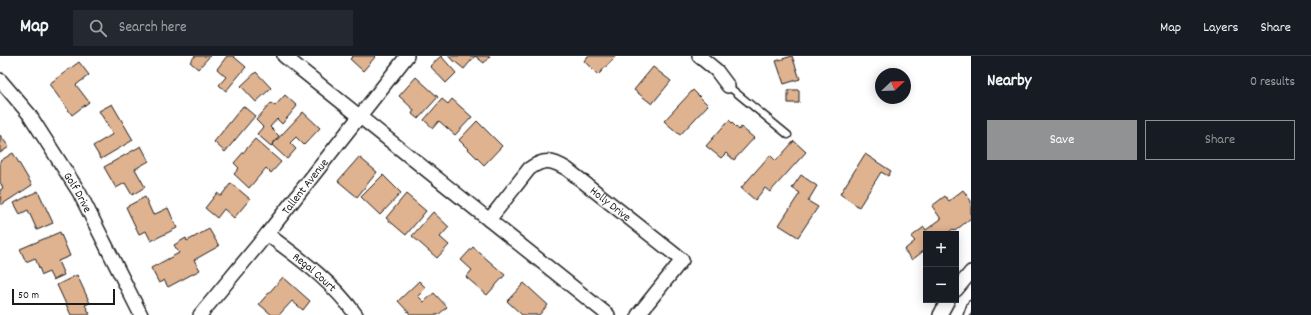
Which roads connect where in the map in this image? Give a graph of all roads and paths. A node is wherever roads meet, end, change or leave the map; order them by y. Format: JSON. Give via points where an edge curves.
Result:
{"nodes":[{"id":1,"x":284,"y":56,"type":"edge"},
{"id":2,"x":407,"y":56,"type":"edge"},
{"id":3,"x":699,"y":56,"type":"edge"},
{"id":4,"x":0,"y":80,"type":"edge"},
{"id":5,"x":728,"y":86,"type":"joint"},
{"id":6,"x":360,"y":116,"type":"junction"},
{"id":7,"x":788,"y":135,"type":"dead end"},
{"id":8,"x":489,"y":220,"type":"junction"},
{"id":9,"x":267,"y":234,"type":"junction"},
{"id":10,"x":971,"y":272,"type":"edge"},
{"id":11,"x":959,"y":286,"type":"edge"},
{"id":12,"x":946,"y":303,"type":"edge"},
{"id":13,"x":971,"y":304,"type":"edge"},
{"id":14,"x":141,"y":315,"type":"edge"},
{"id":15,"x":200,"y":315,"type":"edge"},
{"id":16,"x":356,"y":315,"type":"edge"},
{"id":17,"x":608,"y":315,"type":"edge"},
{"id":18,"x":638,"y":315,"type":"edge"},
{"id":19,"x":940,"y":315,"type":"edge"},
{"id":20,"x":967,"y":315,"type":"edge"}],
"edges":[{"from":1,"to":6,"type":"street"},
{"from":2,"to":6,"type":"street","name":"Tallent Avenue"},
{"from":3,"to":5,"type":"street","via":[[716,70]]},
{"from":4,"to":14,"type":"street","name":"Golf Drive","via":[[29,114],[79,192]]},
{"from":5,"to":7,"type":"lane"},
{"from":6,"to":8,"type":"street"},
{"from":6,"to":9,"type":"street","name":"Tallent Avenue"},
{"from":8,"to":17,"type":"street"},
{"from":8,"to":18,"type":"street","name":"Holly Drive","via":[[529,170],[538,163],[557,163],[567,169],[682,260]]},
{"from":9,"to":15,"type":"street","name":"Tallent Avenue"},
{"from":9,"to":16,"type":"street","name":"Regal Court","via":[[318,273]]},
{"from":10,"to":11,"type":"street"},
{"from":12,"to":19,"type":"street"},
{"from":13,"to":20,"type":"lane"}]}
